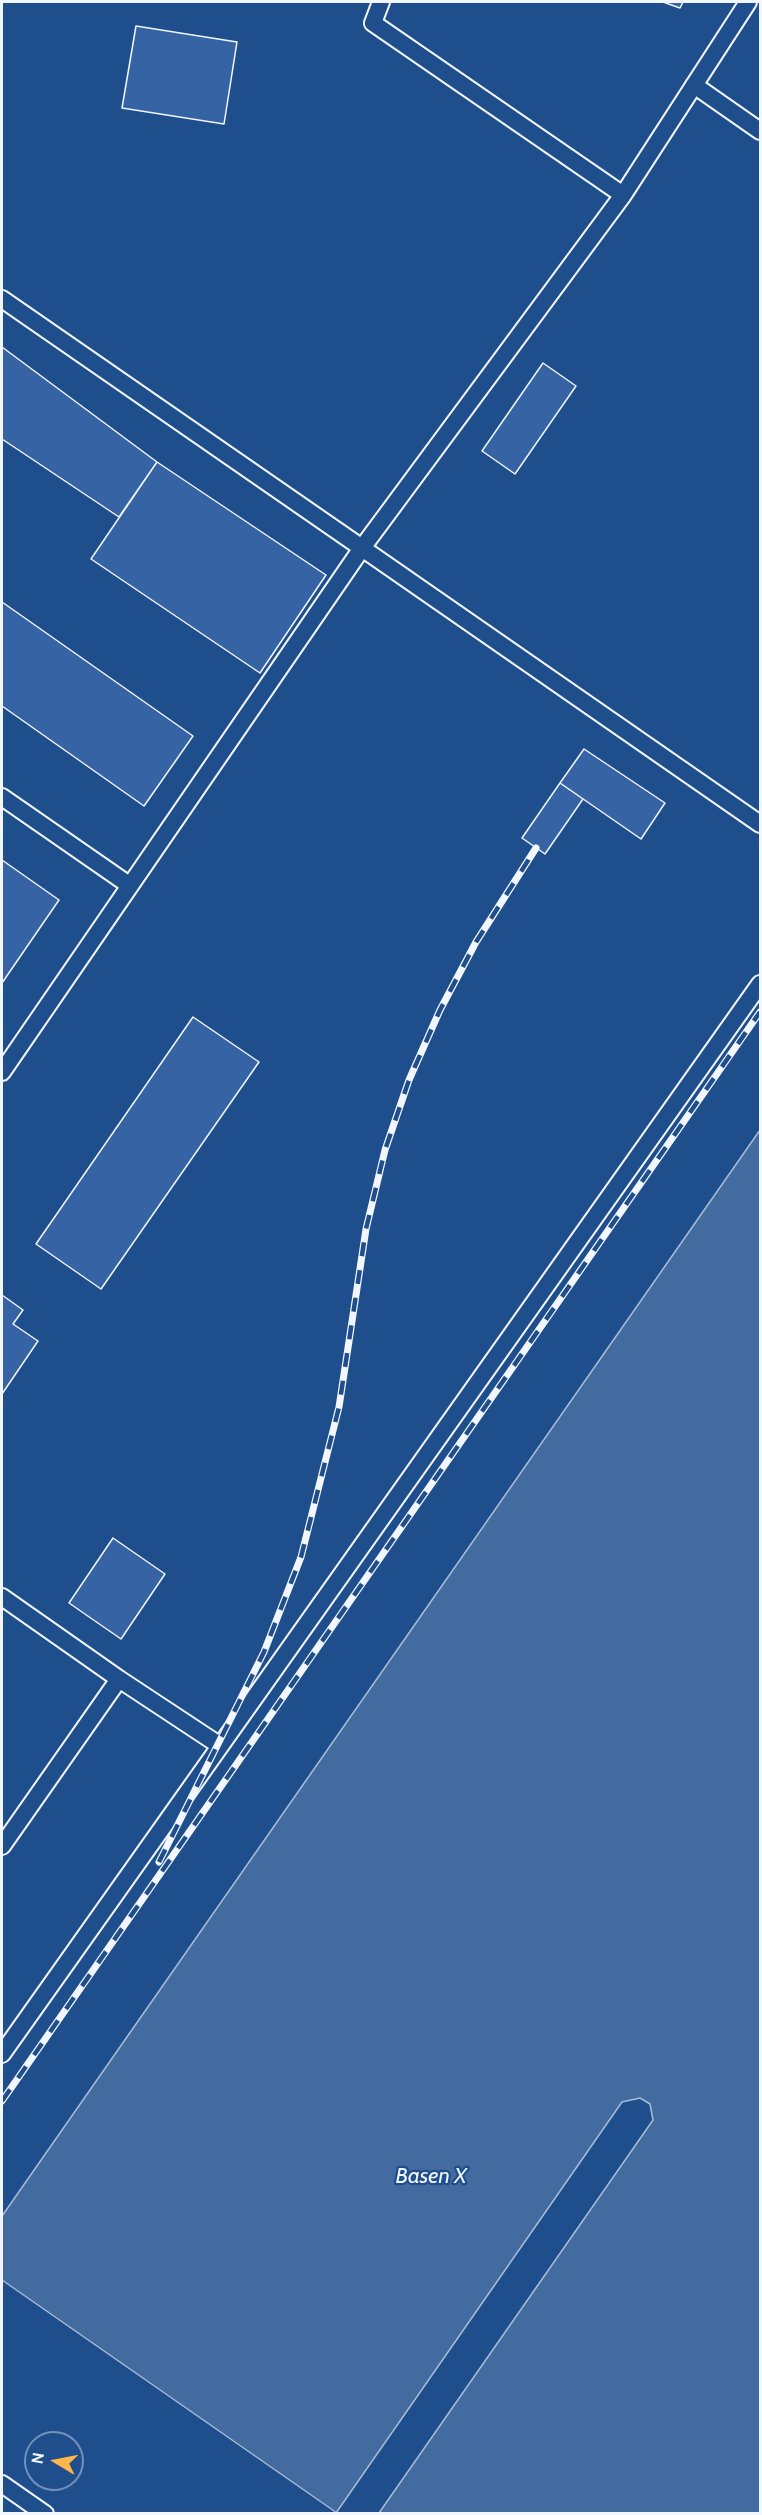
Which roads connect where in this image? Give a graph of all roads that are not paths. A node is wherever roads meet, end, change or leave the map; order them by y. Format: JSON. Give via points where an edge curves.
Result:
{"nodes":[{"id":1,"x":381,"y":2,"type":"edge"},
{"id":2,"x":748,"y":2,"type":"edge"},
{"id":3,"x":694,"y":85,"type":"junction"},
{"id":4,"x":760,"y":131,"type":"edge"},
{"id":5,"x":623,"y":195,"type":"junction"},
{"id":6,"x":2,"y":299,"type":"edge"},
{"id":7,"x":362,"y":548,"type":"junction"},
{"id":8,"x":2,"y":797,"type":"edge"},
{"id":9,"x":760,"y":824,"type":"edge"},
{"id":10,"x":129,"y":885,"type":"junction"},
{"id":11,"x":760,"y":984,"type":"edge"},
{"id":12,"x":2,"y":1072,"type":"edge"},
{"id":13,"x":2,"y":1597,"type":"edge"},
{"id":14,"x":120,"y":1679,"type":"junction"},
{"id":15,"x":219,"y":1745,"type":"junction"},
{"id":16,"x":2,"y":1846,"type":"edge"},
{"id":17,"x":2,"y":2054,"type":"edge"},
{"id":18,"x":2,"y":2484,"type":"edge"},
{"id":19,"x":45,"y":2514,"type":"edge"}],
"edges":[{"from":1,"to":5,"type":"lane","via":[[373,23]]},
{"from":2,"to":3,"type":"lane"},
{"from":3,"to":4,"type":"lane"},
{"from":3,"to":5,"type":"lane"},
{"from":5,"to":7,"type":"lane"},
{"from":6,"to":7,"type":"lane"},
{"from":7,"to":9,"type":"lane"},
{"from":7,"to":10,"type":"lane"},
{"from":8,"to":10,"type":"lane"},
{"from":10,"to":12,"type":"lane"},
{"from":11,"to":15,"type":"lane"},
{"from":13,"to":14,"type":"lane"},
{"from":14,"to":15,"type":"lane"},
{"from":14,"to":16,"type":"lane"},
{"from":15,"to":17,"type":"lane"},
{"from":18,"to":19,"type":"lane"}]}
